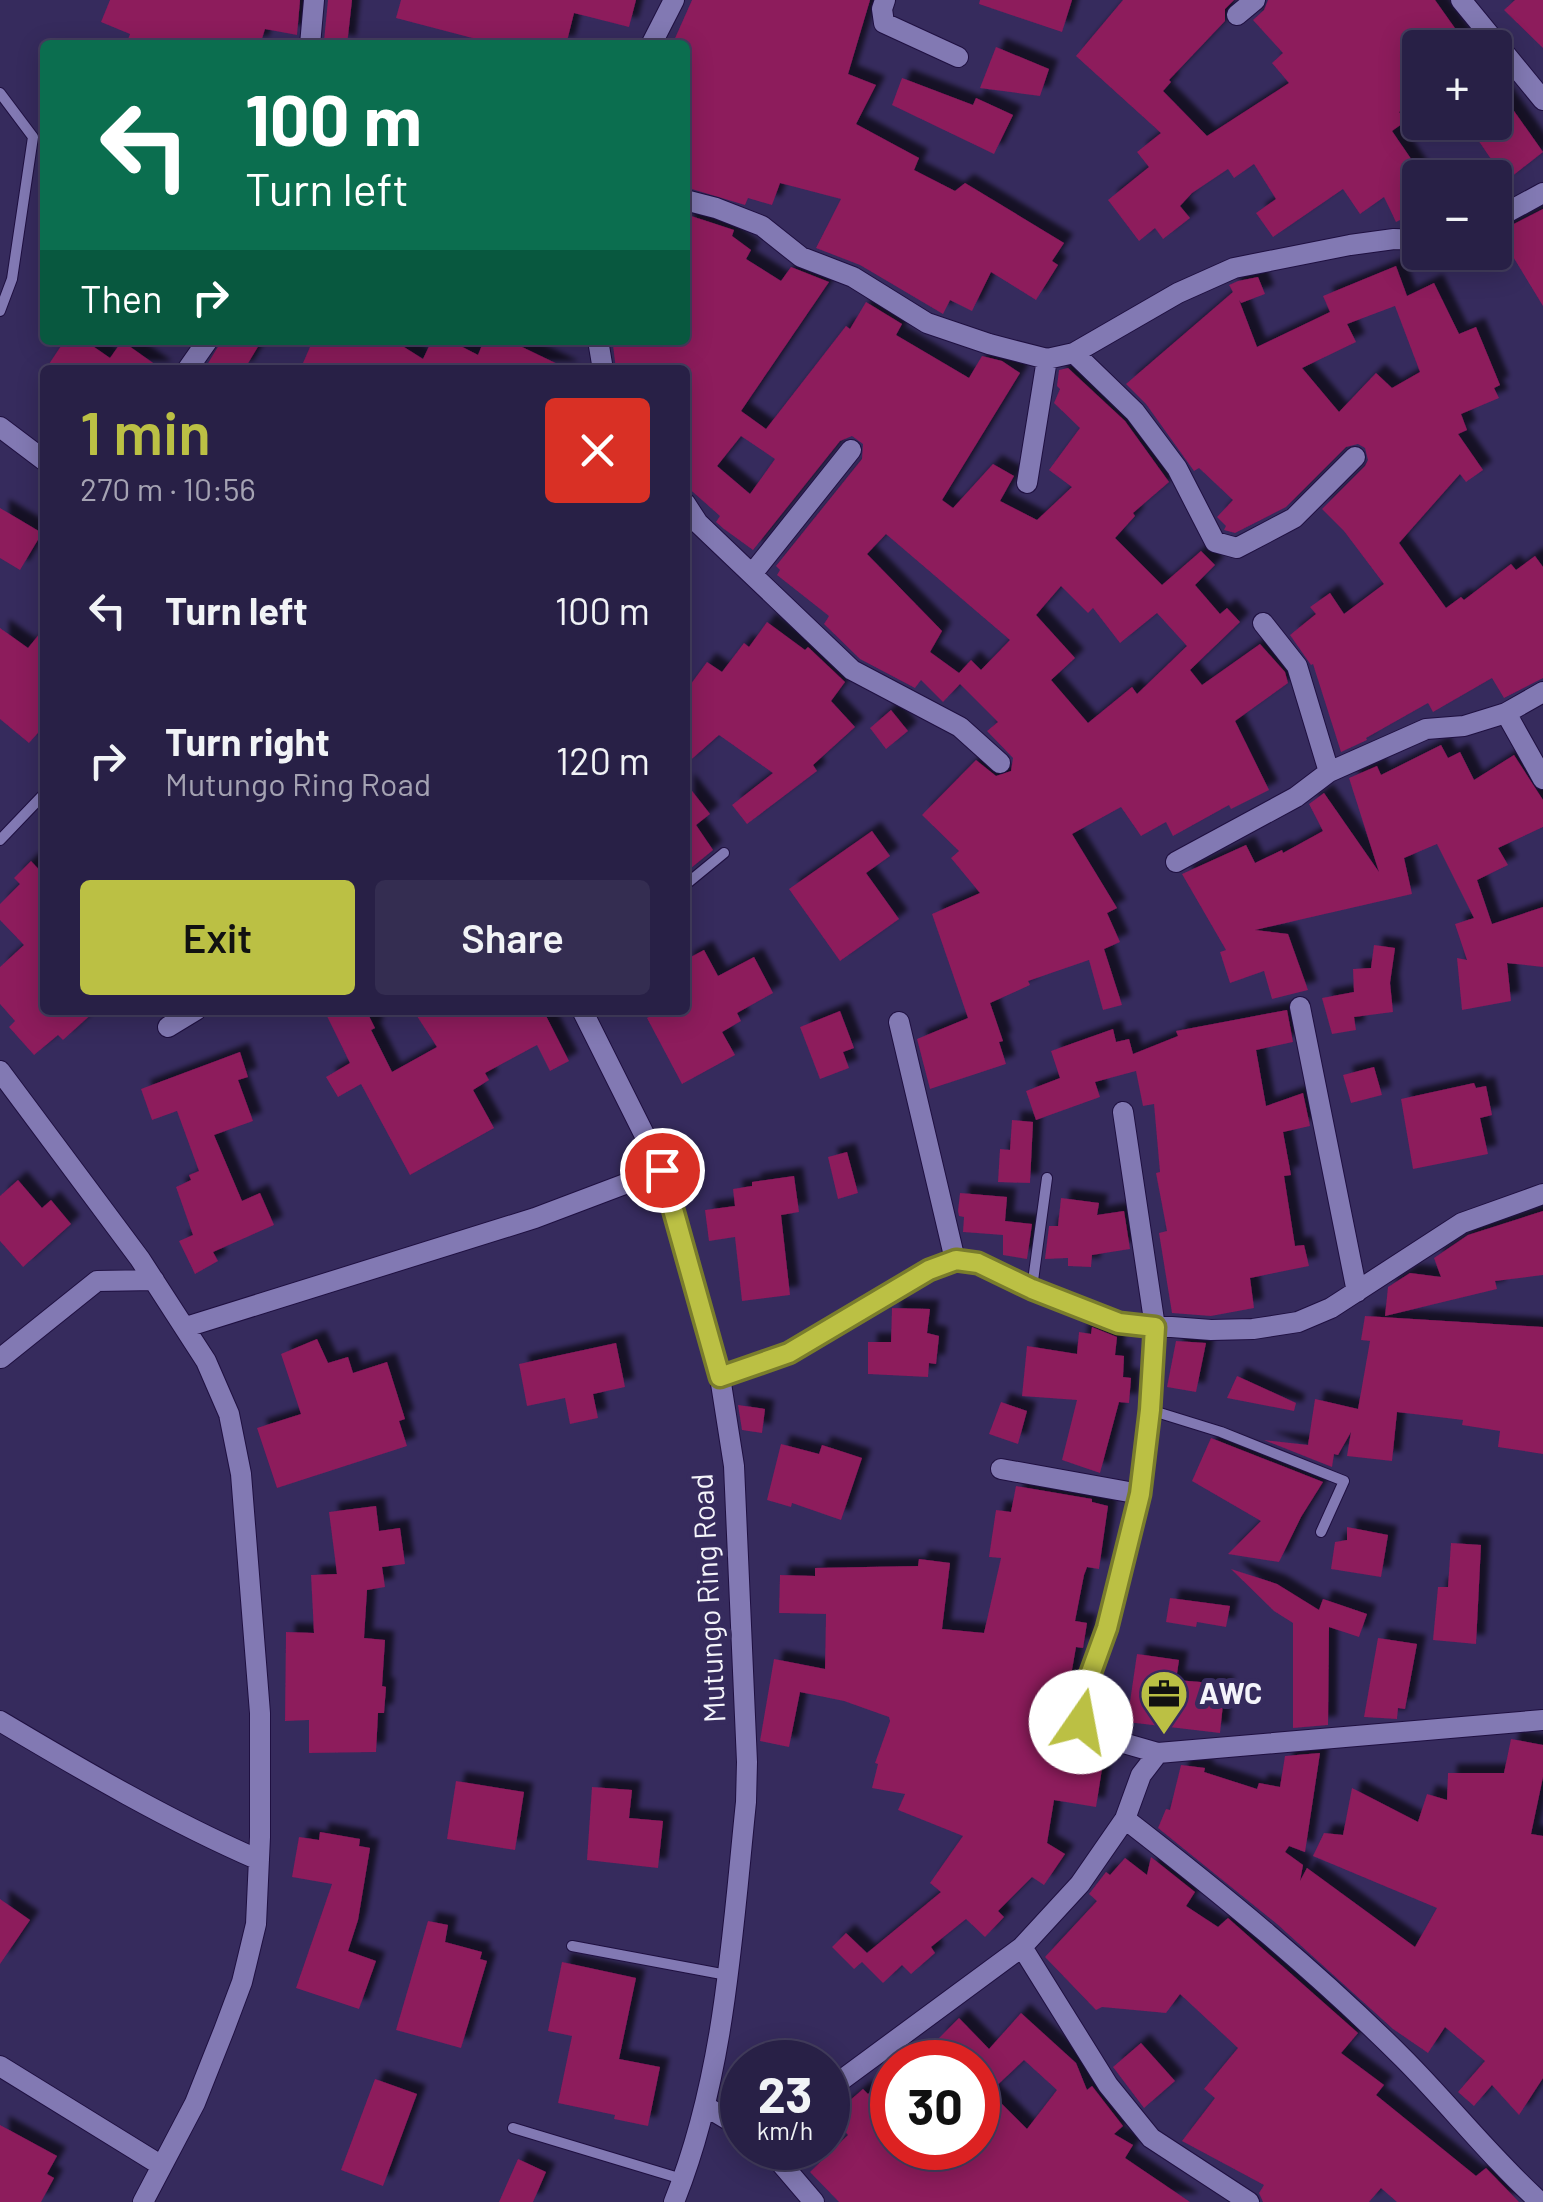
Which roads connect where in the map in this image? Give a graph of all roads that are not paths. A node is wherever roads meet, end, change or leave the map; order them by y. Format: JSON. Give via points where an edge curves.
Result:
{"nodes":[{"id":1,"x":314,"y":0,"type":"edge"},
{"id":2,"x":674,"y":0,"type":"edge"},
{"id":3,"x":884,"y":0,"type":"edge"},
{"id":4,"x":1255,"y":0,"type":"edge"},
{"id":5,"x":1461,"y":0,"type":"edge"},
{"id":6,"x":1237,"y":15,"type":"dead end"},
{"id":7,"x":310,"y":40,"type":"edge"},
{"id":8,"x":654,"y":40,"type":"edge"},
{"id":9,"x":958,"y":57,"type":"dead end"},
{"id":10,"x":0,"y":92,"type":"edge"},
{"id":11,"x":1543,"y":100,"type":"edge"},
{"id":12,"x":1543,"y":193,"type":"edge"},
{"id":13,"x":690,"y":201,"type":"edge"},
{"id":14,"x":1512,"y":210,"type":"edge"},
{"id":15,"x":1402,"y":239,"type":"edge"},
{"id":16,"x":0,"y":311,"type":"edge"},
{"id":17,"x":1074,"y":353,"type":"junction"},
{"id":18,"x":1046,"y":358,"type":"junction"},
{"id":19,"x":0,"y":428,"type":"edge"},
{"id":20,"x":851,"y":450,"type":"dead end"},
{"id":21,"x":40,"y":456,"type":"edge"},
{"id":22,"x":1355,"y":456,"type":"dead end"},
{"id":23,"x":1027,"y":483,"type":"dead end"},
{"id":24,"x":690,"y":510,"type":"edge"},
{"id":25,"x":752,"y":574,"type":"junction"},
{"id":26,"x":1262,"y":623,"type":"dead end"},
{"id":27,"x":1543,"y":692,"type":"edge"},
{"id":28,"x":1506,"y":714,"type":"junction"},
{"id":29,"x":1000,"y":763,"type":"dead end"},
{"id":30,"x":1330,"y":772,"type":"junction"},
{"id":31,"x":1543,"y":779,"type":"edge"},
{"id":32,"x":40,"y":798,"type":"edge"},
{"id":33,"x":0,"y":840,"type":"edge"},
{"id":34,"x":724,"y":853,"type":"dead end"},
{"id":35,"x":1176,"y":862,"type":"dead end"},
{"id":36,"x":690,"y":880,"type":"edge"},
{"id":37,"x":1300,"y":1006,"type":"dead end"},
{"id":38,"x":187,"y":1015,"type":"edge"},
{"id":39,"x":584,"y":1015,"type":"edge"},
{"id":40,"x":899,"y":1022,"type":"dead end"},
{"id":41,"x":168,"y":1026,"type":"dead end"},
{"id":42,"x":0,"y":1071,"type":"edge"},
{"id":43,"x":1123,"y":1112,"type":"dead end"},
{"id":44,"x":662,"y":1170,"type":"junction"},
{"id":45,"x":1047,"y":1178,"type":"dead end"},
{"id":46,"x":1543,"y":1194,"type":"edge"},
{"id":47,"x":956,"y":1260,"type":"junction"},
{"id":48,"x":154,"y":1280,"type":"junction"},
{"id":49,"x":1032,"y":1289,"type":"junction"},
{"id":50,"x":1357,"y":1292,"type":"junction"},
{"id":51,"x":1155,"y":1327,"type":"junction"},
{"id":52,"x":186,"y":1328,"type":"junction"},
{"id":53,"x":1,"y":1358,"type":"edge"},
{"id":54,"x":720,"y":1377,"type":"junction"},
{"id":55,"x":1150,"y":1410,"type":"junction"},
{"id":56,"x":1001,"y":1469,"type":"dead end"},
{"id":57,"x":1140,"y":1494,"type":"junction"},
{"id":58,"x":1321,"y":1532,"type":"dead end"},
{"id":59,"x":1543,"y":1720,"type":"edge"},
{"id":60,"x":0,"y":1721,"type":"edge"},
{"id":61,"x":1158,"y":1753,"type":"junction"},
{"id":62,"x":1124,"y":1819,"type":"junction"},
{"id":63,"x":259,"y":1860,"type":"junction"},
{"id":64,"x":572,"y":1946,"type":"dead end"},
{"id":65,"x":1022,"y":1947,"type":"junction"},
{"id":66,"x":728,"y":1976,"type":"junction"},
{"id":67,"x":0,"y":2066,"type":"edge"},
{"id":68,"x":850,"y":2074,"type":"edge"},
{"id":69,"x":705,"y":2106,"type":"junction"},
{"id":70,"x":720,"y":2115,"type":"edge"},
{"id":71,"x":513,"y":2128,"type":"dead end"},
{"id":72,"x":162,"y":2166,"type":"junction"},
{"id":73,"x":787,"y":2170,"type":"edge"},
{"id":74,"x":683,"y":2180,"type":"junction"},
{"id":75,"x":1532,"y":2199,"type":"edge"},
{"id":76,"x":144,"y":2202,"type":"edge"},
{"id":77,"x":674,"y":2202,"type":"edge"},
{"id":78,"x":814,"y":2202,"type":"edge"},
{"id":79,"x":1249,"y":2202,"type":"edge"}],
"edges":[{"from":1,"to":7,"type":"street"},
{"from":2,"to":8,"type":"street"},
{"from":3,"to":9,"type":"street","via":[[884,23]]},
{"from":4,"to":6,"type":"street"},
{"from":5,"to":11,"type":"street"},
{"from":10,"to":16,"type":"lane","via":[[33,137],[12,279]]},
{"from":12,"to":14,"type":"street"},
{"from":13,"to":18,"type":"street","via":[[762,226],[801,257],[852,277],[926,323]]},
{"from":15,"to":17,"type":"street","via":[[1234,268],[1178,292]]},
{"from":17,"to":18,"type":"street"},
{"from":17,"to":22,"type":"street","via":[[1135,412],[1177,468],[1215,542],[1236,548],[1294,518]]},
{"from":18,"to":23,"type":"street"},
{"from":19,"to":21,"type":"street"},
{"from":20,"to":25,"type":"street"},
{"from":24,"to":25,"type":"street"},
{"from":25,"to":29,"type":"street","via":[[852,670],[960,728]]},
{"from":26,"to":30,"type":"street","via":[[1297,666]]},
{"from":27,"to":28,"type":"street"},
{"from":28,"to":30,"type":"street","via":[[1426,729]]},
{"from":28,"to":31,"type":"street"},
{"from":30,"to":35,"type":"street"},
{"from":32,"to":33,"type":"lane"},
{"from":34,"to":36,"type":"lane"},
{"from":37,"to":50,"type":"street"},
{"from":38,"to":41,"type":"street"},
{"from":39,"to":44,"type":"street","name":"Mutungo Ring Road"},
{"from":40,"to":47,"type":"street"},
{"from":42,"to":48,"type":"street"},
{"from":43,"to":51,"type":"street"},
{"from":44,"to":52,"type":"street","via":[[516,1224]]},
{"from":44,"to":54,"type":"street","name":"Mutungo Ring Road"},
{"from":45,"to":49,"type":"lane"},
{"from":46,"to":50,"type":"street","via":[[1462,1223]]},
{"from":47,"to":49,"type":"street","via":[[978,1263]]},
{"from":47,"to":54,"type":"street","via":[[789,1353]]},
{"from":48,"to":52,"type":"street"},
{"from":48,"to":53,"type":"street","via":[[97,1281]]},
{"from":49,"to":51,"type":"street","via":[[1119,1323]]},
{"from":50,"to":51,"type":"street","via":[[1298,1322],[1252,1329]]},
{"from":51,"to":55,"type":"street"},
{"from":52,"to":63,"type":"street","via":[[229,1414],[240,1474],[260,1713]]},
{"from":54,"to":66,"type":"street","name":"Mutungo Ring Road","via":[[734,1466],[748,1762]]},
{"from":55,"to":57,"type":"street"},
{"from":55,"to":58,"type":"lane","via":[[1344,1481]]},
{"from":56,"to":57,"type":"street"},
{"from":57,"to":61,"type":"street","via":[[1107,1628],[1082,1697],[1081,1722],[1099,1736]]},
{"from":59,"to":61,"type":"street"},
{"from":60,"to":63,"type":"street"},
{"from":61,"to":62,"type":"street"},
{"from":62,"to":65,"type":"street","via":[[1064,1904]]},
{"from":62,"to":75,"type":"street","via":[[1317,1974]]},
{"from":63,"to":72,"type":"street","via":[[256,1924],[242,1982]]},
{"from":64,"to":66,"type":"lane"},
{"from":65,"to":68,"type":"street"},
{"from":65,"to":79,"type":"street","via":[[1108,2085],[1150,2138]]},
{"from":66,"to":69,"type":"street","name":"Mutungo Ring Road"},
{"from":67,"to":72,"type":"street"},
{"from":69,"to":70,"type":"street"},
{"from":69,"to":74,"type":"street","name":"Mutungo Ring Road"},
{"from":71,"to":74,"type":"lane"},
{"from":72,"to":76,"type":"street"},
{"from":73,"to":78,"type":"street"},
{"from":74,"to":77,"type":"street","name":"Mutungo Ring Road"}]}
